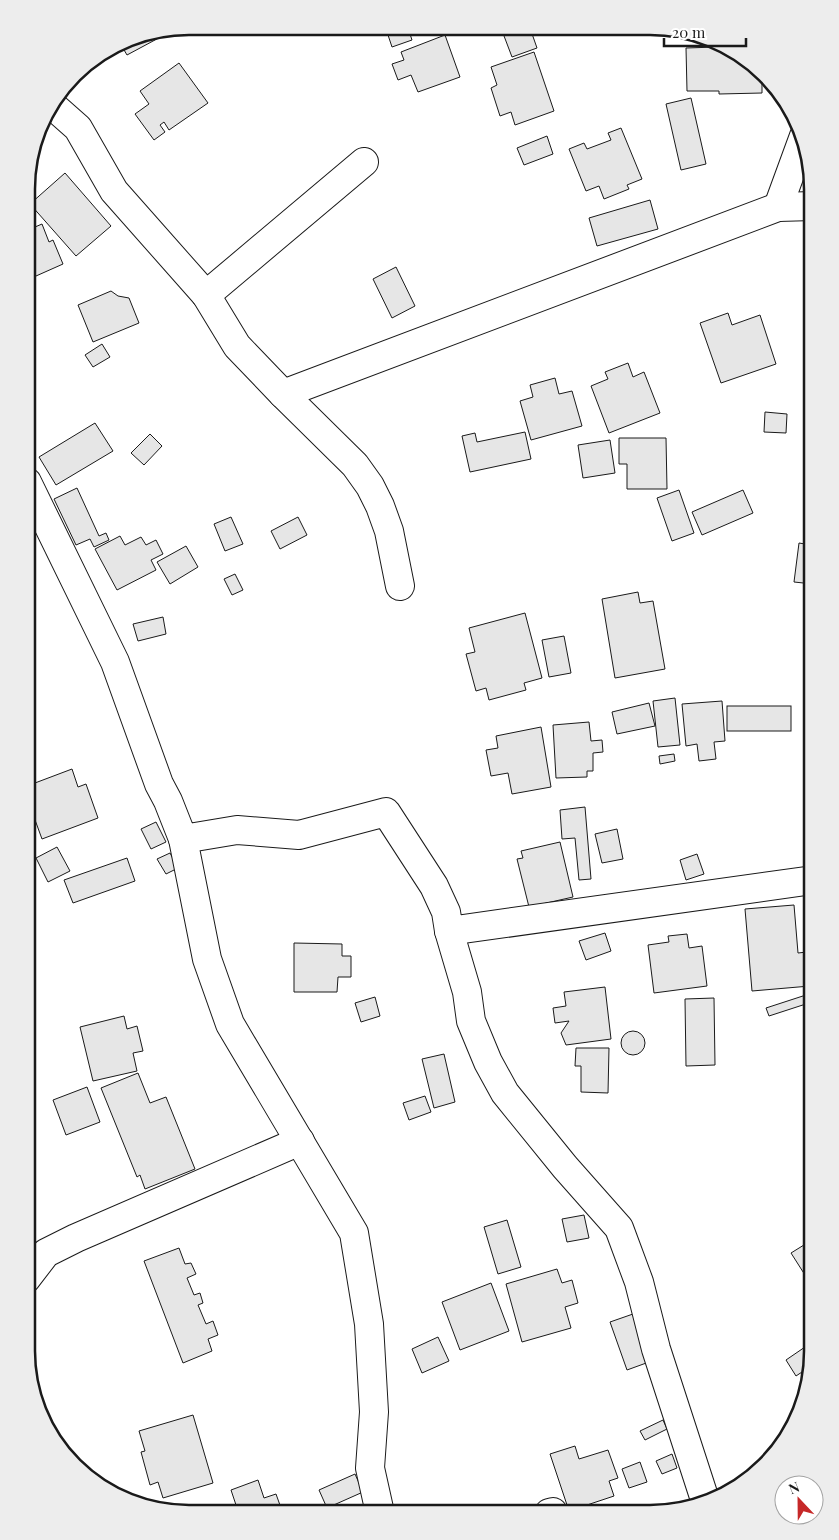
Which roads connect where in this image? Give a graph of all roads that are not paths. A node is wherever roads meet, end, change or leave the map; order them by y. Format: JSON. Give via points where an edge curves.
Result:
{"nodes":[{"id":1,"x":57,"y":110,"type":"edge"},
{"id":2,"x":799,"y":150,"type":"edge"},
{"id":3,"x":364,"y":162,"type":"dead end"},
{"id":4,"x":804,"y":206,"type":"edge"},
{"id":5,"x":778,"y":207,"type":"junction"},
{"id":6,"x":206,"y":295,"type":"junction"},
{"id":7,"x":282,"y":394,"type":"junction"},
{"id":8,"x":35,"y":498,"type":"edge"},
{"id":9,"x":400,"y":586,"type":"dead end"},
{"id":10,"x":183,"y":839,"type":"junction"},
{"id":11,"x":804,"y":881,"type":"edge"},
{"id":12,"x":449,"y":931,"type":"junction"},
{"id":13,"x":300,"y":1141,"type":"junction"},
{"id":14,"x":35,"y":1267,"type":"edge"},
{"id":15,"x":704,"y":1495,"type":"edge"},
{"id":16,"x":378,"y":1505,"type":"edge"}],
"edges":[{"from":1,"to":6,"type":"street","via":[[78,128],[114,191]]},
{"from":2,"to":5,"type":"street"},
{"from":3,"to":6,"type":"street"},
{"from":4,"to":5,"type":"street"},
{"from":5,"to":7,"type":"street"},
{"from":6,"to":7,"type":"street","via":[[237,346]]},
{"from":7,"to":9,"type":"street","via":[[355,465],[370,486],[389,531]]},
{"from":8,"to":10,"type":"street","via":[[115,662]]},
{"from":10,"to":12,"type":"street","via":[[238,830],[299,835],[386,812],[434,886],[446,912]]},
{"from":10,"to":13,"type":"street","via":[[207,959],[230,1024]]},
{"from":11,"to":12,"type":"street"},
{"from":12,"to":15,"type":"street","via":[[467,992],[471,1021],[505,1093],[619,1228],[639,1282],[656,1349]]},
{"from":13,"to":14,"type":"street","via":[[76,1238],[46,1253]]},
{"from":13,"to":16,"type":"street","via":[[354,1233],[369,1324],[374,1412],[370,1468]]}]}
